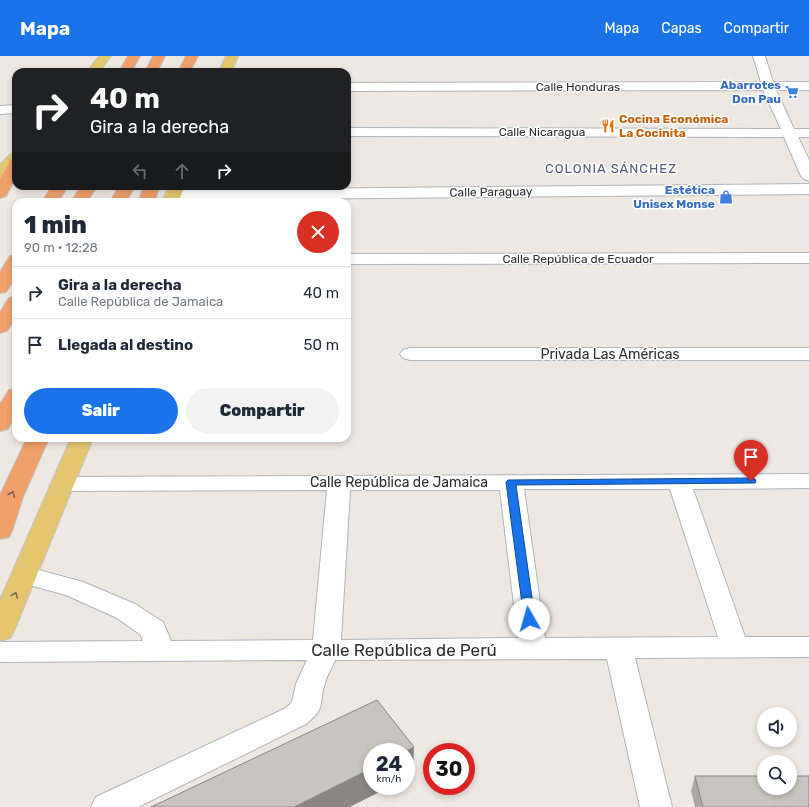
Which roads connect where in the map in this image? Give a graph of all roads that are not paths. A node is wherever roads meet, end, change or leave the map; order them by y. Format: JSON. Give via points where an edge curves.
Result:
{"nodes":[{"id":1,"x":105,"y":56,"type":"edge"},
{"id":2,"x":134,"y":56,"type":"edge"},
{"id":3,"x":159,"y":56,"type":"edge"},
{"id":4,"x":192,"y":56,"type":"edge"},
{"id":5,"x":232,"y":56,"type":"edge"},
{"id":6,"x":759,"y":56,"type":"edge"},
{"id":7,"x":96,"y":68,"type":"edge"},
{"id":8,"x":127,"y":68,"type":"edge"},
{"id":9,"x":153,"y":68,"type":"edge"},
{"id":10,"x":186,"y":68,"type":"edge"},
{"id":11,"x":227,"y":68,"type":"edge"},
{"id":12,"x":768,"y":86,"type":"junction"},
{"id":13,"x":809,"y":86,"type":"edge"},
{"id":14,"x":351,"y":87,"type":"edge"},
{"id":15,"x":12,"y":109,"type":"edge"},
{"id":16,"x":0,"y":110,"type":"edge"},
{"id":17,"x":351,"y":132,"type":"edge"},
{"id":18,"x":790,"y":133,"type":"junction"},
{"id":19,"x":809,"y":133,"type":"edge"},
{"id":20,"x":12,"y":161,"type":"edge"},
{"id":21,"x":12,"y":170,"type":"edge"},
{"id":22,"x":0,"y":172,"type":"edge"},
{"id":23,"x":809,"y":176,"type":"edge"},
{"id":24,"x":809,"y":189,"type":"edge"},
{"id":25,"x":0,"y":193,"type":"edge"},
{"id":26,"x":174,"y":194,"type":"edge"},
{"id":27,"x":809,"y":258,"type":"edge"},
{"id":28,"x":351,"y":259,"type":"edge"},
{"id":29,"x":12,"y":267,"type":"edge"},
{"id":30,"x":0,"y":288,"type":"edge"},
{"id":31,"x":12,"y":308,"type":"edge"},
{"id":32,"x":0,"y":327,"type":"edge"},
{"id":33,"x":410,"y":354,"type":"dead end"},
{"id":34,"x":809,"y":354,"type":"edge"},
{"id":35,"x":12,"y":402,"type":"edge"},
{"id":36,"x":0,"y":424,"type":"edge"},
{"id":37,"x":36,"y":442,"type":"edge"},
{"id":38,"x":80,"y":442,"type":"edge"},
{"id":39,"x":679,"y":481,"type":"junction"},
{"id":40,"x":809,"y":481,"type":"edge"},
{"id":41,"x":511,"y":482,"type":"junction"},
{"id":42,"x":339,"y":483,"type":"junction"},
{"id":43,"x":62,"y":484,"type":"junction"},
{"id":44,"x":0,"y":531,"type":"edge"},
{"id":45,"x":24,"y":574,"type":"junction"},
{"id":46,"x":0,"y":631,"type":"edge"},
{"id":47,"x":809,"y":647,"type":"edge"},
{"id":48,"x":619,"y":648,"type":"junction"},
{"id":49,"x":735,"y":648,"type":"junction"},
{"id":50,"x":533,"y":649,"type":"junction"},
{"id":51,"x":326,"y":650,"type":"junction"},
{"id":52,"x":161,"y":651,"type":"junction"},
{"id":53,"x":0,"y":652,"type":"edge"},
{"id":54,"x":107,"y":807,"type":"edge"},
{"id":55,"x":656,"y":807,"type":"edge"}],
"edges":[{"from":1,"to":7,"type":"main road"},
{"from":2,"to":8,"type":"highway"},
{"from":3,"to":9,"type":"highway"},
{"from":4,"to":10,"type":"highway"},
{"from":5,"to":11,"type":"main road"},
{"from":6,"to":12,"type":"street"},
{"from":12,"to":13,"type":"street","name":"Calle Honduras"},
{"from":12,"to":14,"type":"street","name":"Calle Honduras"},
{"from":12,"to":18,"type":"street"},
{"from":15,"to":16,"type":"street"},
{"from":17,"to":18,"type":"street","name":"Calle Nicaragua"},
{"from":18,"to":19,"type":"street","name":"Calle Nicaragua"},
{"from":18,"to":23,"type":"street"},
{"from":20,"to":22,"type":"main road"},
{"from":21,"to":25,"type":"highway"},
{"from":24,"to":26,"type":"street","name":"Calle Paraguay"},
{"from":27,"to":28,"type":"street","name":"Calle República de Ecuador"},
{"from":29,"to":30,"type":"highway"},
{"from":31,"to":32,"type":"highway"},
{"from":33,"to":34,"type":"street","name":"Privada Las Américas"},
{"from":35,"to":36,"type":"highway"},
{"from":44,"to":37,"type":"highway","one_way":true,"via":[[10,497]]},
{"from":38,"to":43,"type":"main road"},
{"from":39,"to":40,"type":"street","name":"Calle República de Jamaica"},
{"from":39,"to":41,"type":"street","name":"Calle República de Jamaica"},
{"from":39,"to":49,"type":"street"},
{"from":41,"to":42,"type":"street","name":"Calle República de Jamaica"},
{"from":41,"to":50,"type":"street"},
{"from":42,"to":43,"type":"street","name":"Calle República de Jamaica"},
{"from":42,"to":51,"type":"street"},
{"from":43,"to":45,"type":"main road"},
{"from":46,"to":45,"type":"main road","one_way":true},
{"from":45,"to":52,"type":"street","via":[[74,588],[126,611],[152,629]]},
{"from":47,"to":49,"type":"street","name":"Calle República de Perú"},
{"from":48,"to":49,"type":"street","name":"Calle República de Perú"},
{"from":48,"to":50,"type":"street","name":"Calle República de Perú"},
{"from":48,"to":55,"type":"street"},
{"from":50,"to":51,"type":"street","name":"Calle República de Perú"},
{"from":51,"to":52,"type":"street","name":"Calle República de Perú"},
{"from":51,"to":54,"type":"street","via":[[310,684],[306,708],[296,716]]},
{"from":52,"to":53,"type":"street","name":"Calle República de Perú"}]}
